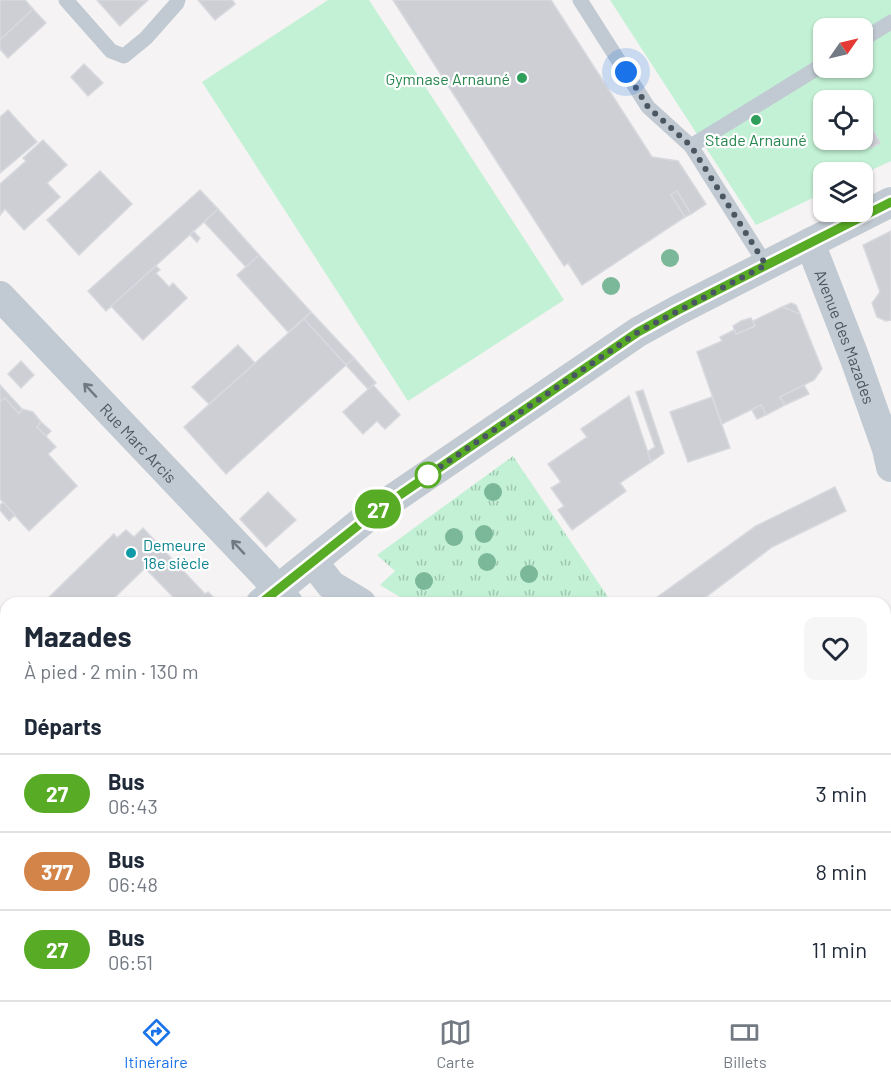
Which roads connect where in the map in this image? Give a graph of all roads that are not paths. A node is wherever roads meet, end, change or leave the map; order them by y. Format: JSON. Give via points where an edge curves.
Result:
{"nodes":[{"id":1,"x":66,"y":0,"type":"edge"},
{"id":2,"x":178,"y":0,"type":"edge"},
{"id":3,"x":580,"y":0,"type":"edge"},
{"id":4,"x":891,"y":22,"type":"edge"},
{"id":5,"x":873,"y":33,"type":"edge"},
{"id":6,"x":813,"y":71,"type":"edge"},
{"id":7,"x":691,"y":146,"type":"junction"},
{"id":8,"x":891,"y":202,"type":"edge"},
{"id":9,"x":810,"y":243,"type":"junction"},
{"id":10,"x":766,"y":265,"type":"junction"},
{"id":11,"x":0,"y":296,"type":"edge"},
{"id":12,"x":891,"y":467,"type":"edge"},
{"id":13,"x":313,"y":562,"type":"junction"},
{"id":14,"x":275,"y":597,"type":"edge"},
{"id":15,"x":277,"y":597,"type":"edge"},
{"id":16,"x":351,"y":597,"type":"edge"}],
"edges":[{"from":1,"to":2,"type":"lane","via":[[111,51],[124,56],[146,38]]},
{"from":3,"to":7,"type":"lane","via":[[648,107]]},
{"from":4,"to":5,"type":"lane"},
{"from":6,"to":7,"type":"lane"},
{"from":7,"to":10,"type":"lane"},
{"from":8,"to":9,"type":"street"},
{"from":9,"to":10,"type":"street"},
{"from":9,"to":12,"type":"street","name":"Avenue des Mazades"},
{"from":10,"to":13,"type":"street","via":[[638,332],[375,512]]},
{"from":14,"to":11,"type":"street","name":"Rue Marc Arcis","one_way":true},
{"from":13,"to":15,"type":"street"},
{"from":13,"to":16,"type":"street","via":[[331,585]]}]}
